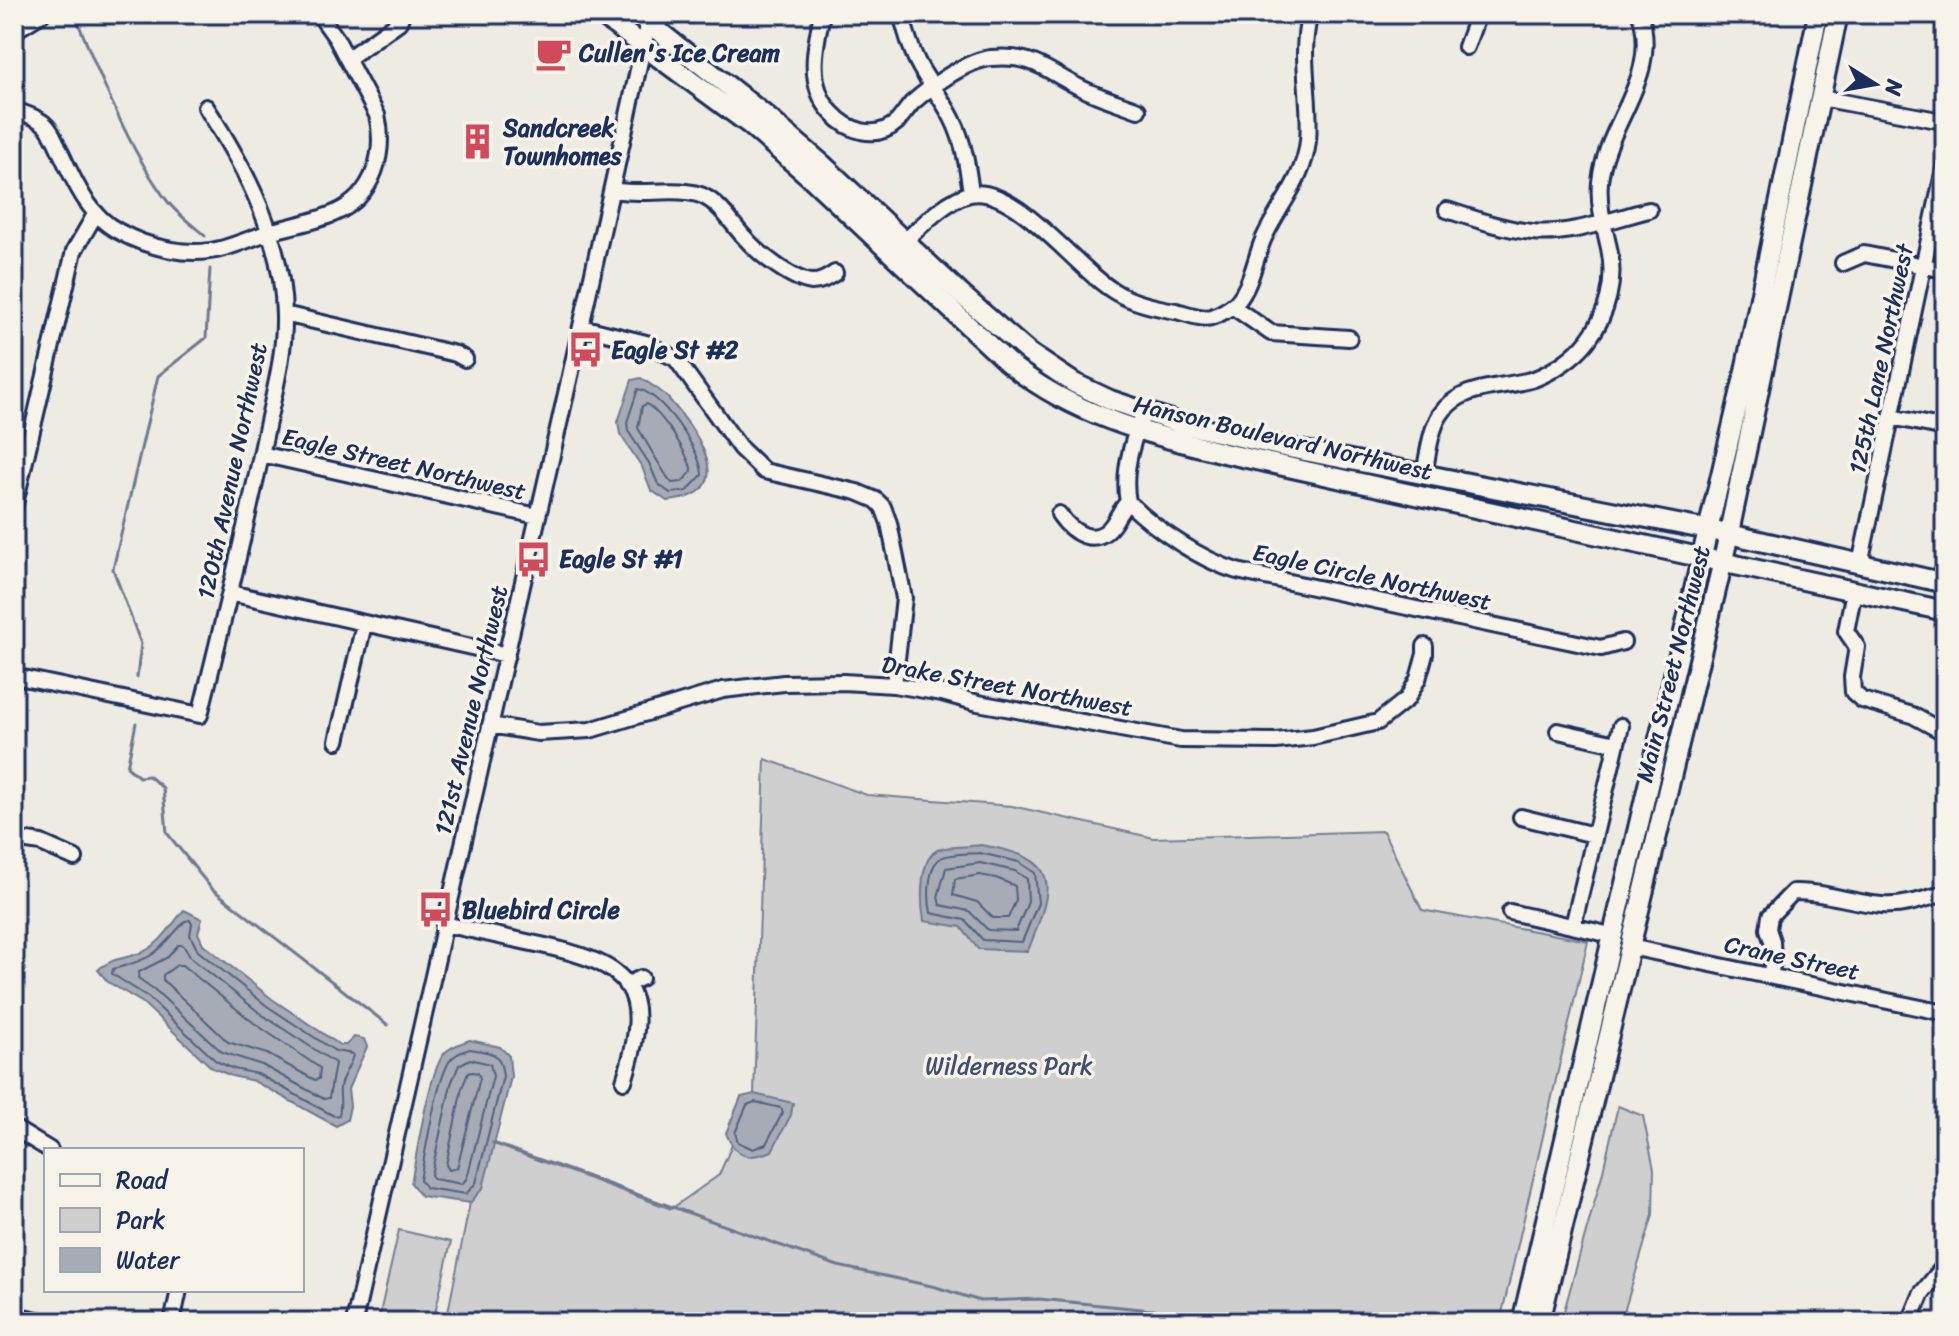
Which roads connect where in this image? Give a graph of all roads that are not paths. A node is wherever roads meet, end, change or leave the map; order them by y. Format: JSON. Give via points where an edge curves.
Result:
{"nodes":[{"id":1,"x":42,"y":14,"type":"edge"},
{"id":2,"x":319,"y":14,"type":"edge"},
{"id":3,"x":402,"y":14,"type":"edge"},
{"id":4,"x":600,"y":14,"type":"edge"},
{"id":5,"x":822,"y":14,"type":"edge"},
{"id":6,"x":901,"y":14,"type":"edge"},
{"id":7,"x":1310,"y":14,"type":"edge"},
{"id":8,"x":1478,"y":14,"type":"edge"},
{"id":9,"x":1640,"y":14,"type":"edge"},
{"id":10,"x":1818,"y":14,"type":"edge"},
{"id":11,"x":1838,"y":14,"type":"edge"},
{"id":12,"x":645,"y":17,"type":"edge"},
{"id":13,"x":14,"y":34,"type":"edge"},
{"id":14,"x":644,"y":45,"type":"junction"},
{"id":15,"x":1466,"y":47,"type":"dead end"},
{"id":16,"x":347,"y":59,"type":"junction"},
{"id":17,"x":935,"y":87,"type":"junction"},
{"id":18,"x":1821,"y":98,"type":"junction"},
{"id":19,"x":206,"y":107,"type":"dead end"},
{"id":20,"x":14,"y":110,"type":"edge"},
{"id":21,"x":1138,"y":110,"type":"dead end"},
{"id":22,"x":1945,"y":124,"type":"edge"},
{"id":23,"x":1945,"y":164,"type":"edge"},
{"id":24,"x":612,"y":190,"type":"junction"},
{"id":25,"x":971,"y":193,"type":"junction"},
{"id":26,"x":1447,"y":210,"type":"dead end"},
{"id":27,"x":1649,"y":210,"type":"dead end"},
{"id":28,"x":96,"y":213,"type":"junction"},
{"id":29,"x":1602,"y":222,"type":"junction"},
{"id":30,"x":270,"y":232,"type":"junction"},
{"id":31,"x":897,"y":248,"type":"junction"},
{"id":32,"x":1843,"y":263,"type":"dead end"},
{"id":33,"x":1924,"y":266,"type":"junction"},
{"id":34,"x":1945,"y":270,"type":"edge"},
{"id":35,"x":835,"y":273,"type":"dead end"},
{"id":36,"x":1232,"y":306,"type":"junction"},
{"id":37,"x":284,"y":314,"type":"junction"},
{"id":38,"x":581,"y":327,"type":"junction"},
{"id":39,"x":1349,"y":338,"type":"dead end"},
{"id":40,"x":465,"y":359,"type":"dead end"},
{"id":41,"x":1891,"y":417,"type":"junction"},
{"id":42,"x":1140,"y":421,"type":"junction"},
{"id":43,"x":1945,"y":428,"type":"edge"},
{"id":44,"x":261,"y":454,"type":"junction"},
{"id":45,"x":1424,"y":474,"type":"junction"},
{"id":46,"x":1128,"y":502,"type":"junction"},
{"id":47,"x":14,"y":508,"type":"edge"},
{"id":48,"x":1059,"y":514,"type":"dead end"},
{"id":49,"x":537,"y":516,"type":"junction"},
{"id":50,"x":1706,"y":530,"type":"junction"},
{"id":51,"x":1729,"y":534,"type":"junction"},
{"id":52,"x":1700,"y":557,"type":"junction"},
{"id":53,"x":1723,"y":561,"type":"junction"},
{"id":54,"x":1860,"y":564,"type":"junction"},
{"id":55,"x":1945,"y":583,"type":"edge"},
{"id":56,"x":1854,"y":591,"type":"junction"},
{"id":57,"x":230,"y":593,"type":"junction"},
{"id":58,"x":1945,"y":611,"type":"edge"},
{"id":59,"x":364,"y":624,"type":"junction"},
{"id":60,"x":1623,"y":642,"type":"dead end"},
{"id":61,"x":1425,"y":646,"type":"dead end"},
{"id":62,"x":507,"y":655,"type":"junction"},
{"id":63,"x":14,"y":676,"type":"edge"},
{"id":64,"x":894,"y":685,"type":"junction"},
{"id":65,"x":490,"y":725,"type":"junction"},
{"id":66,"x":1621,"y":726,"type":"dead end"},
{"id":67,"x":1558,"y":731,"type":"dead end"},
{"id":68,"x":1945,"y":733,"type":"edge"},
{"id":69,"x":337,"y":741,"type":"dead end"},
{"id":70,"x":1616,"y":744,"type":"junction"},
{"id":71,"x":1521,"y":817,"type":"dead end"},
{"id":72,"x":1594,"y":835,"type":"junction"},
{"id":73,"x":14,"y":839,"type":"edge"},
{"id":74,"x":75,"y":858,"type":"dead end"},
{"id":75,"x":1945,"y":893,"type":"edge"},
{"id":76,"x":1510,"y":912,"type":"dead end"},
{"id":77,"x":444,"y":924,"type":"junction"},
{"id":78,"x":1573,"y":926,"type":"junction"},
{"id":79,"x":1611,"y":935,"type":"junction"},
{"id":80,"x":1630,"y":947,"type":"junction"},
{"id":81,"x":1770,"y":976,"type":"junction"},
{"id":82,"x":641,"y":978,"type":"dead end"},
{"id":83,"x":626,"y":985,"type":"junction"},
{"id":84,"x":1945,"y":1013,"type":"edge"},
{"id":85,"x":624,"y":1081,"type":"dead end"},
{"id":86,"x":14,"y":1128,"type":"edge"},
{"id":87,"x":47,"y":1148,"type":"edge"},
{"id":88,"x":1945,"y":1265,"type":"edge"},
{"id":89,"x":179,"y":1292,"type":"edge"},
{"id":90,"x":14,"y":1315,"type":"edge"},
{"id":91,"x":47,"y":1322,"type":"edge"},
{"id":92,"x":172,"y":1322,"type":"edge"},
{"id":93,"x":354,"y":1322,"type":"edge"},
{"id":94,"x":1522,"y":1322,"type":"edge"},
{"id":95,"x":1540,"y":1322,"type":"edge"},
{"id":96,"x":1910,"y":1322,"type":"edge"}],
"edges":[{"from":1,"to":13,"type":"street"},
{"from":2,"to":16,"type":"street"},
{"from":3,"to":16,"type":"street","via":[[399,22]]},
{"from":4,"to":14,"type":"main road","name":"Hanson Boulevard Northwest"},
{"from":5,"to":17,"type":"street","via":[[814,74],[827,109],[850,129],[874,132],[895,124]]},
{"from":6,"to":17,"type":"street","via":[[911,49]]},
{"from":7,"to":36,"type":"street","via":[[1303,63],[1308,145],[1289,197],[1264,237],[1243,294]]},
{"from":8,"to":15,"type":"street"},
{"from":9,"to":29,"type":"street","via":[[1643,68],[1606,153],[1600,181]]},
{"from":10,"to":50,"type":"main road","name":"Main Street Northwest","via":[[1743,381]]},
{"from":11,"to":18,"type":"main road","name":"Main Street Northwest"},
{"from":12,"to":14,"type":"street","name":"121st Avenue Northwest"},
{"from":12,"to":31,"type":"main road","name":"Hanson Boulevard Northwest","via":[[766,116]]},
{"from":14,"to":24,"type":"street","name":"121st Avenue Northwest"},
{"from":14,"to":31,"type":"main road","name":"Hanson Boulevard Northwest","via":[[749,124]]},
{"from":16,"to":30,"type":"street","via":[[377,115],[380,159],[361,195],[347,206]]},
{"from":17,"to":21,"type":"street","via":[[967,63],[1030,60],[1084,90]]},
{"from":17,"to":25,"type":"street","via":[[955,123]]},
{"from":18,"to":22,"type":"street"},
{"from":18,"to":51,"type":"main road","name":"Main Street Northwest"},
{"from":19,"to":30,"type":"street","name":"120th Avenue Northwest","via":[[251,183]]},
{"from":20,"to":28,"type":"street","via":[[50,131],[74,182]]},
{"from":23,"to":33,"type":"street","name":"125th Lane Northwest"},
{"from":24,"to":35,"type":"street","via":[[702,196],[780,267],[813,282]]},
{"from":24,"to":38,"type":"street","name":"121st Avenue Northwest"},
{"from":25,"to":31,"type":"street","via":[[933,215]]},
{"from":25,"to":36,"type":"street","via":[[1022,209],[1117,293],[1210,318]]},
{"from":26,"to":29,"type":"street","via":[[1534,232]]},
{"from":27,"to":29,"type":"street"},
{"from":28,"to":30,"type":"street","via":[[116,230],[178,252],[221,249]]},
{"from":28,"to":47,"type":"street","via":[[74,251]]},
{"from":29,"to":45,"type":"street","via":[[1612,276],[1605,311],[1587,342],[1537,378],[1479,388],[1458,398],[1440,414]]},
{"from":30,"to":37,"type":"street","name":"120th Avenue Northwest"},
{"from":31,"to":42,"type":"main road","name":"Hanson Boulevard Northwest","via":[[1031,382],[1078,409]]},
{"from":32,"to":33,"type":"street","via":[[1864,254]]},
{"from":33,"to":34,"type":"street"},
{"from":33,"to":41,"type":"street","name":"125th Lane Northwest"},
{"from":36,"to":39,"type":"street","via":[[1271,333]]},
{"from":37,"to":40,"type":"street"},
{"from":37,"to":44,"type":"street","name":"120th Avenue Northwest"},
{"from":38,"to":49,"type":"street","name":"121st Avenue Northwest"},
{"from":38,"to":64,"type":"street","via":[[646,343],[676,359],[740,448],[764,471],[857,492],[883,507],[904,598]]},
{"from":41,"to":43,"type":"street"},
{"from":41,"to":54,"type":"street","name":"125th Lane Northwest"},
{"from":42,"to":45,"type":"main road","name":"Hanson Boulevard Northwest"},
{"from":42,"to":46,"type":"street","via":[[1127,469]]},
{"from":42,"to":52,"type":"main road","name":"Hanson Boulevard Northwest","via":[[1224,453]]},
{"from":44,"to":49,"type":"street","name":"Eagle Street Northwest"},
{"from":44,"to":57,"type":"street","name":"120th Avenue Northwest"},
{"from":45,"to":50,"type":"main road","name":"Hanson Boulevard Northwest"},
{"from":46,"to":48,"type":"street","via":[[1106,533],[1097,537],[1077,534]]},
{"from":46,"to":60,"type":"street","name":"Eagle Circle Northwest","via":[[1197,553],[1237,571],[1601,648]]},
{"from":49,"to":62,"type":"street","name":"121st Avenue Northwest"},
{"from":50,"to":51,"type":"main road","name":"Hanson Boulevard Northwest"},
{"from":50,"to":52,"type":"main road","name":"Main Street Northwest"},
{"from":51,"to":53,"type":"main road","name":"Main Street Northwest"},
{"from":51,"to":54,"type":"main road","name":"Hanson Boulevard Northwest"},
{"from":52,"to":53,"type":"main road","name":"Hanson Boulevard Northwest"},
{"from":52,"to":79,"type":"main road","name":"Main Street Northwest"},
{"from":53,"to":56,"type":"main road","name":"Hanson Boulevard Northwest"},
{"from":53,"to":80,"type":"main road","name":"Main Street Northwest"},
{"from":54,"to":55,"type":"main road","name":"Hanson Boulevard Northwest"},
{"from":56,"to":58,"type":"main road","name":"Hanson Boulevard Northwest"},
{"from":56,"to":68,"type":"street","via":[[1846,631],[1857,647],[1853,692]]},
{"from":57,"to":59,"type":"street"},
{"from":57,"to":63,"type":"street","name":"120th Avenue Northwest","via":[[200,715]]},
{"from":59,"to":62,"type":"street"},
{"from":59,"to":69,"type":"street"},
{"from":61,"to":64,"type":"street","name":"Drake Street Northwest","via":[[1407,699],[1378,722],[1276,741],[1181,740]]},
{"from":62,"to":65,"type":"street","name":"121st Avenue Northwest"},
{"from":64,"to":65,"type":"street","name":"Drake Street Northwest","via":[[813,682],[723,690],[609,726],[571,732]]},
{"from":65,"to":77,"type":"street","name":"121st Avenue Northwest"},
{"from":66,"to":70,"type":"street"},
{"from":67,"to":70,"type":"street"},
{"from":70,"to":72,"type":"street"},
{"from":71,"to":72,"type":"street"},
{"from":72,"to":78,"type":"street"},
{"from":73,"to":74,"type":"street","via":[[41,843]]},
{"from":75,"to":81,"type":"street","via":[[1884,906],[1793,892],[1770,916]]},
{"from":76,"to":78,"type":"street"},
{"from":77,"to":83,"type":"street","via":[[594,959]]},
{"from":77,"to":93,"type":"street","name":"121st Avenue Northwest"},
{"from":78,"to":79,"type":"street"},
{"from":79,"to":94,"type":"main road","name":"Main Street Northwest"},
{"from":80,"to":81,"type":"street","name":"Crane Street"},
{"from":80,"to":95,"type":"main road","name":"Main Street Northwest"},
{"from":81,"to":84,"type":"street","name":"Crane Street"},
{"from":82,"to":83,"type":"street"},
{"from":83,"to":85,"type":"street","via":[[634,999],[638,1032]]},
{"from":86,"to":87,"type":"street"},
{"from":88,"to":96,"type":"street","via":[[1922,1293]]},
{"from":89,"to":92,"type":"street"},
{"from":90,"to":91,"type":"street"}]}
